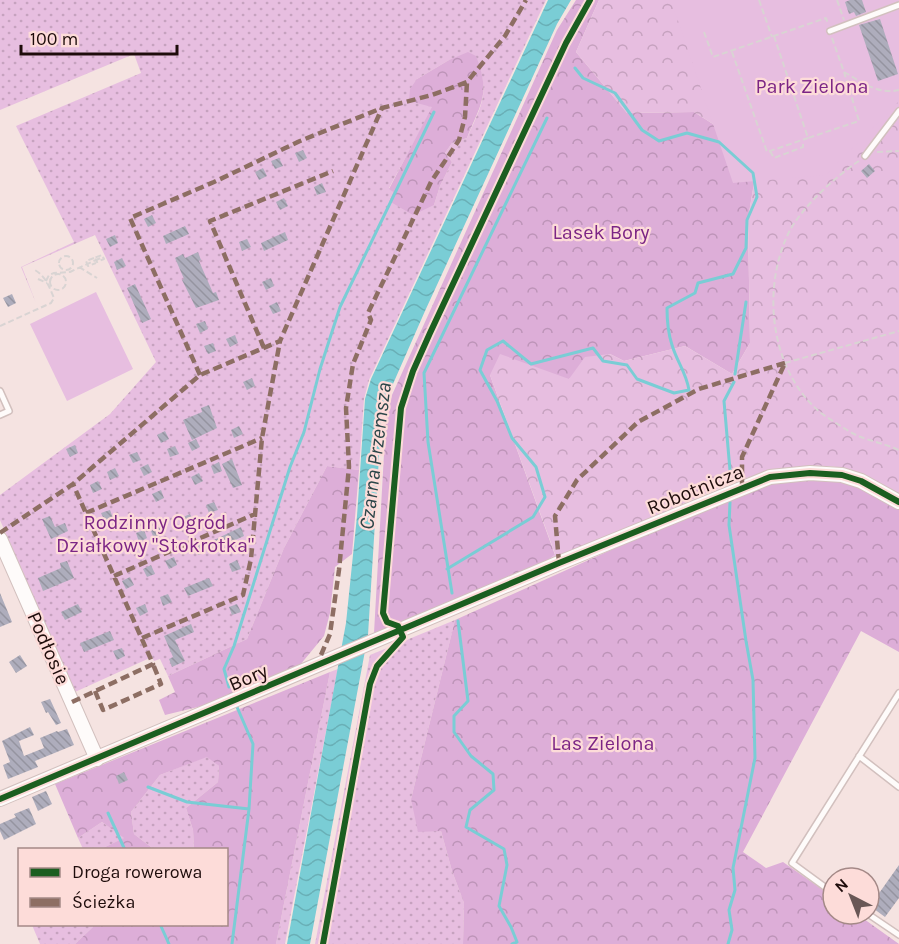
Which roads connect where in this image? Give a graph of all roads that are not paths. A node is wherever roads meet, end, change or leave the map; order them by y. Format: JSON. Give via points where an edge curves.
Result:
{"nodes":[{"id":1,"x":899,"y":5,"type":"edge"},
{"id":2,"x":830,"y":31,"type":"road end"},
{"id":3,"x":899,"y":111,"type":"edge"},
{"id":4,"x":865,"y":156,"type":"road end"},
{"id":5,"x":0,"y":391,"type":"edge"},
{"id":6,"x":0,"y":415,"type":"edge"},
{"id":7,"x":899,"y":502,"type":"edge"},
{"id":8,"x":0,"y":538,"type":"edge"},
{"id":9,"x":508,"y":585,"type":"joint"},
{"id":10,"x":899,"y":693,"type":"edge"},
{"id":11,"x":859,"y":756,"type":"junction"},
{"id":12,"x":97,"y":759,"type":"junction"},
{"id":13,"x":899,"y":788,"type":"edge"},
{"id":14,"x":0,"y":799,"type":"edge"},
{"id":15,"x":821,"y":884,"type":"edge"},
{"id":16,"x":881,"y":923,"type":"edge"},
{"id":17,"x":899,"y":935,"type":"edge"}],
"edges":[{"from":1,"to":2,"type":"lane"},
{"from":3,"to":4,"type":"lane"},
{"from":5,"to":6,"type":"lane","via":[[9,411]]},
{"from":7,"to":9,"type":"street","name":"Robotnicza","via":[[861,481],[842,476],[810,472],[770,477]]},
{"from":8,"to":12,"type":"street","name":"Podłosie"},
{"from":9,"to":12,"type":"street","name":"Bory"},
{"from":10,"to":11,"type":"lane"},
{"from":11,"to":13,"type":"lane"},
{"from":11,"to":15,"type":"lane","via":[[792,863]]},
{"from":12,"to":14,"type":"street","name":"Bory"},
{"from":16,"to":17,"type":"lane"}]}
